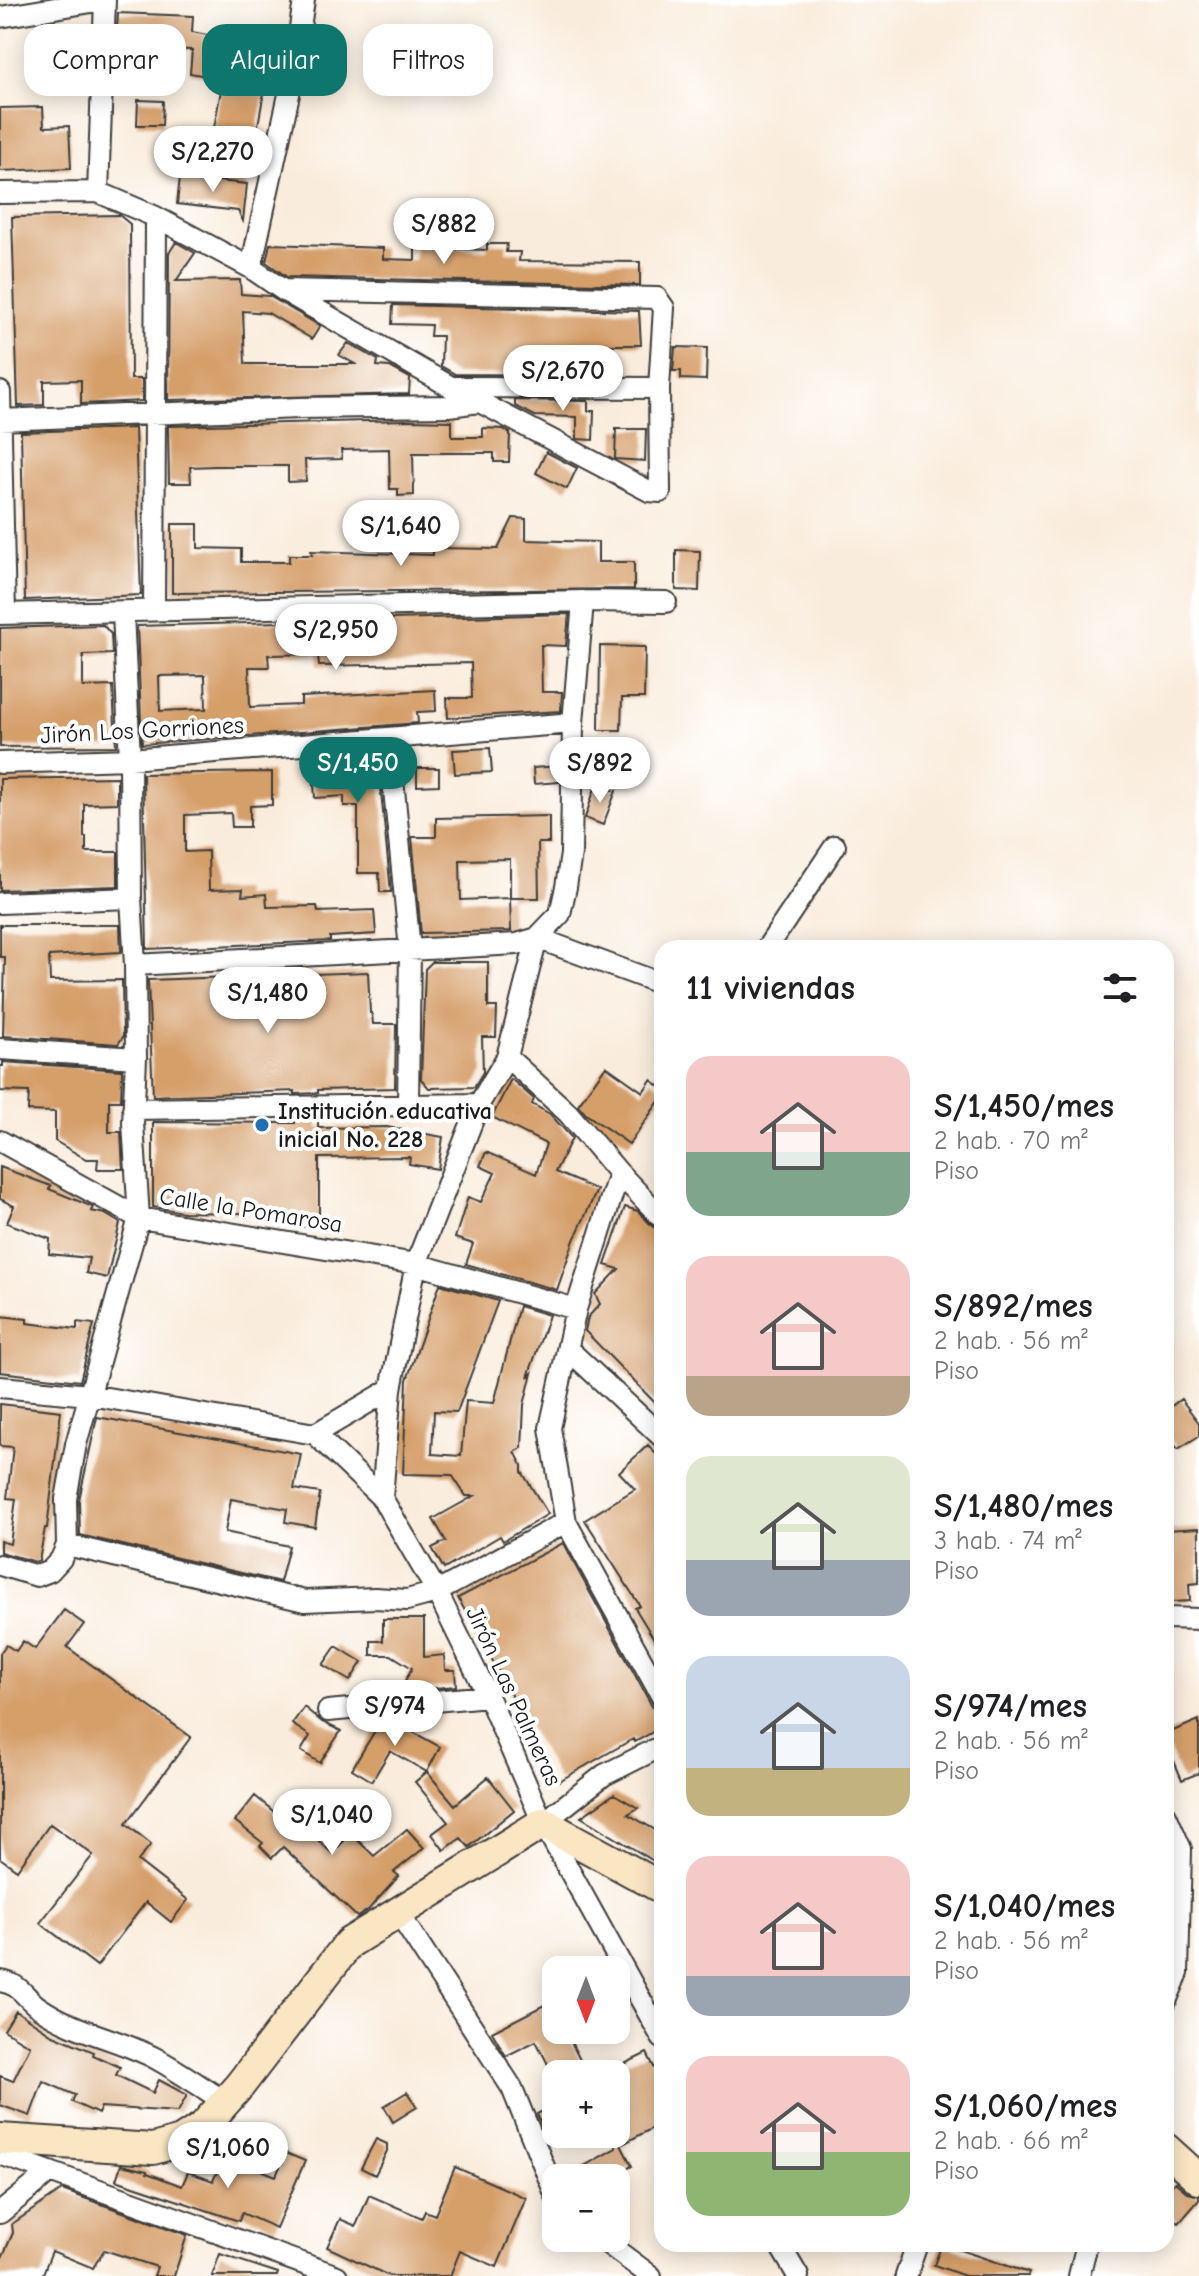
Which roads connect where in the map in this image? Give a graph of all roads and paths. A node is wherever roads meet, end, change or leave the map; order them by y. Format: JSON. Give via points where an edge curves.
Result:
{"nodes":[{"id":1,"x":104,"y":0,"type":"edge"},
{"id":2,"x":304,"y":0,"type":"edge"},
{"id":3,"x":0,"y":17,"type":"edge"},
{"id":4,"x":98,"y":192,"type":"junction"},
{"id":5,"x":0,"y":193,"type":"edge"},
{"id":6,"x":156,"y":217,"type":"junction"},
{"id":7,"x":251,"y":268,"type":"junction"},
{"id":8,"x":283,"y":290,"type":"junction"},
{"id":9,"x":451,"y":387,"type":"junction"},
{"id":10,"x":659,"y":388,"type":"junction"},
{"id":11,"x":0,"y":392,"type":"edge"},
{"id":12,"x":480,"y":402,"type":"junction"},
{"id":13,"x":154,"y":412,"type":"junction"},
{"id":14,"x":1,"y":420,"type":"edge"},
{"id":15,"x":583,"y":601,"type":"junction"},
{"id":16,"x":666,"y":602,"type":"dead end"},
{"id":17,"x":154,"y":610,"type":"junction"},
{"id":18,"x":123,"y":613,"type":"junction"},
{"id":19,"x":3,"y":614,"type":"edge"},
{"id":20,"x":573,"y":723,"type":"junction"},
{"id":21,"x":389,"y":740,"type":"junction"},
{"id":22,"x":130,"y":759,"type":"junction"},
{"id":23,"x":0,"y":763,"type":"edge"},
{"id":24,"x":835,"y":846,"type":"dead end"},
{"id":25,"x":131,"y":898,"type":"junction"},
{"id":26,"x":0,"y":903,"type":"edge"},
{"id":27,"x":537,"y":938,"type":"junction"},
{"id":28,"x":772,"y":940,"type":"edge"},
{"id":29,"x":410,"y":949,"type":"junction"},
{"id":30,"x":135,"y":965,"type":"junction"},
{"id":31,"x":654,"y":981,"type":"edge"},
{"id":32,"x":0,"y":1049,"type":"edge"},
{"id":33,"x":507,"y":1057,"type":"junction"},
{"id":34,"x":136,"y":1058,"type":"junction"},
{"id":35,"x":479,"y":1104,"type":"junction"},
{"id":36,"x":408,"y":1105,"type":"junction"},
{"id":37,"x":133,"y":1109,"type":"junction"},
{"id":38,"x":0,"y":1141,"type":"edge"},
{"id":39,"x":619,"y":1173,"type":"junction"},
{"id":40,"x":654,"y":1210,"type":"edge"},
{"id":41,"x":139,"y":1218,"type":"junction"},
{"id":42,"x":416,"y":1264,"type":"junction"},
{"id":43,"x":576,"y":1309,"type":"junction"},
{"id":44,"x":568,"y":1349,"type":"junction"},
{"id":45,"x":0,"y":1387,"type":"edge"},
{"id":46,"x":391,"y":1389,"type":"junction"},
{"id":47,"x":90,"y":1395,"type":"junction"},
{"id":48,"x":654,"y":1430,"type":"edge"},
{"id":49,"x":315,"y":1434,"type":"junction"},
{"id":50,"x":382,"y":1498,"type":"junction"},
{"id":51,"x":566,"y":1522,"type":"junction"},
{"id":52,"x":67,"y":1545,"type":"junction"},
{"id":53,"x":0,"y":1565,"type":"edge"},
{"id":54,"x":437,"y":1592,"type":"junction"},
{"id":55,"x":1174,"y":1618,"type":"edge"},
{"id":56,"x":1199,"y":1619,"type":"edge"},
{"id":57,"x":654,"y":1682,"type":"edge"},
{"id":58,"x":488,"y":1696,"type":"junction"},
{"id":59,"x":328,"y":1711,"type":"dead end"},
{"id":60,"x":654,"y":1750,"type":"edge"},
{"id":61,"x":543,"y":1823,"type":"junction"},
{"id":62,"x":1174,"y":1876,"type":"edge"},
{"id":63,"x":654,"y":1884,"type":"edge"},
{"id":64,"x":399,"y":1914,"type":"junction"},
{"id":65,"x":1178,"y":1973,"type":"junction"},
{"id":66,"x":1199,"y":1977,"type":"edge"},
{"id":67,"x":0,"y":1981,"type":"edge"},
{"id":68,"x":1174,"y":1982,"type":"edge"},
{"id":69,"x":654,"y":2024,"type":"edge"},
{"id":70,"x":224,"y":2101,"type":"junction"},
{"id":71,"x":0,"y":2139,"type":"edge"},
{"id":72,"x":0,"y":2154,"type":"edge"},
{"id":73,"x":1174,"y":2156,"type":"edge"},
{"id":74,"x":543,"y":2164,"type":"edge"},
{"id":75,"x":50,"y":2172,"type":"junction"},
{"id":76,"x":1199,"y":2178,"type":"edge"},
{"id":77,"x":0,"y":2213,"type":"edge"},
{"id":78,"x":619,"y":2252,"type":"edge"},
{"id":79,"x":784,"y":2252,"type":"edge"},
{"id":80,"x":914,"y":2252,"type":"edge"},
{"id":81,"x":1085,"y":2252,"type":"edge"},
{"id":82,"x":337,"y":2276,"type":"edge"},
{"id":83,"x":651,"y":2276,"type":"edge"},
{"id":84,"x":798,"y":2276,"type":"edge"},
{"id":85,"x":906,"y":2276,"type":"edge"},
{"id":86,"x":1079,"y":2276,"type":"edge"}],
"edges":[{"from":1,"to":3,"type":"street"},
{"from":1,"to":4,"type":"street"},
{"from":2,"to":7,"type":"street"},
{"from":4,"to":5,"type":"street"},
{"from":4,"to":6,"type":"street"},
{"from":6,"to":7,"type":"street"},
{"from":6,"to":13,"type":"street"},
{"from":7,"to":8,"type":"street"},
{"from":8,"to":9,"type":"street"},
{"from":8,"to":10,"type":"street","via":[[657,298],[664,308]]},
{"from":9,"to":10,"type":"street"},
{"from":9,"to":12,"type":"street"},
{"from":10,"to":12,"type":"street","via":[[660,492],[655,494]]},
{"from":11,"to":14,"type":"street"},
{"from":12,"to":13,"type":"street"},
{"from":13,"to":14,"type":"street"},
{"from":13,"to":17,"type":"street"},
{"from":14,"to":19,"type":"street"},
{"from":15,"to":16,"type":"street"},
{"from":15,"to":17,"type":"street"},
{"from":15,"to":20,"type":"street"},
{"from":17,"to":18,"type":"street"},
{"from":18,"to":19,"type":"street"},
{"from":18,"to":22,"type":"street"},
{"from":20,"to":21,"type":"street","name":"Jirón Los Gorriones"},
{"from":20,"to":27,"type":"street","via":[[566,887],[560,914]]},
{"from":21,"to":22,"type":"street","name":"Jirón Los Gorriones"},
{"from":21,"to":29,"type":"street"},
{"from":22,"to":23,"type":"street","name":"Jirón Los Gorriones"},
{"from":22,"to":25,"type":"street"},
{"from":24,"to":28,"type":"street"},
{"from":25,"to":26,"type":"street"},
{"from":25,"to":30,"type":"street"},
{"from":27,"to":29,"type":"street","via":[[517,944]]},
{"from":27,"to":31,"type":"street"},
{"from":27,"to":33,"type":"street"},
{"from":29,"to":30,"type":"street"},
{"from":29,"to":36,"type":"street"},
{"from":30,"to":34,"type":"street"},
{"from":32,"to":34,"type":"street"},
{"from":33,"to":35,"type":"street"},
{"from":33,"to":39,"type":"street","via":[[568,1113]]},
{"from":34,"to":37,"type":"street"},
{"from":35,"to":36,"type":"street"},
{"from":35,"to":42,"type":"street"},
{"from":36,"to":37,"type":"street"},
{"from":37,"to":41,"type":"street"},
{"from":38,"to":41,"type":"street","name":"Calle la Pomarosa"},
{"from":39,"to":40,"type":"street"},
{"from":39,"to":43,"type":"street"},
{"from":41,"to":42,"type":"street","name":"Calle la Pomarosa"},
{"from":41,"to":47,"type":"street"},
{"from":42,"to":43,"type":"street","name":"Calle la Pomarosa"},
{"from":42,"to":46,"type":"street"},
{"from":43,"to":44,"type":"street"},
{"from":44,"to":48,"type":"street"},
{"from":44,"to":51,"type":"street","via":[[550,1428]]},
{"from":45,"to":47,"type":"street"},
{"from":46,"to":49,"type":"street"},
{"from":46,"to":50,"type":"street"},
{"from":47,"to":49,"type":"street"},
{"from":47,"to":52,"type":"street","via":[[66,1499]]},
{"from":49,"to":50,"type":"street","name":"Jirón Las Palmeras"},
{"from":50,"to":54,"type":"street","name":"Jirón Las Palmeras"},
{"from":51,"to":54,"type":"street"},
{"from":51,"to":57,"type":"street"},
{"from":52,"to":53,"type":"street","via":[[50,1571],[37,1576]]},
{"from":52,"to":54,"type":"street","via":[[305,1601],[407,1600]]},
{"from":54,"to":58,"type":"street","name":"Jirón Las Palmeras"},
{"from":55,"to":56,"type":"street"},
{"from":58,"to":59,"type":"street"},
{"from":58,"to":61,"type":"street","name":"Jirón Las Palmeras"},
{"from":60,"to":61,"type":"street","via":[[604,1775]]},
{"from":61,"to":63,"type":"main road"},
{"from":61,"to":64,"type":"main road"},
{"from":61,"to":69,"type":"street","name":"Jirón Las Palmeras"},
{"from":62,"to":65,"type":"street"},
{"from":64,"to":70,"type":"main road","via":[[349,1943]]},
{"from":64,"to":74,"type":"street","via":[[512,2088]]},
{"from":65,"to":66,"type":"street"},
{"from":65,"to":68,"type":"street"},
{"from":67,"to":70,"type":"street","via":[[25,1992],[37,2007],[153,2057]]},
{"from":70,"to":71,"type":"main road","via":[[204,2126],[181,2141],[153,2149]]},
{"from":72,"to":75,"type":"street"},
{"from":73,"to":76,"type":"main road"},
{"from":75,"to":77,"type":"street"},
{"from":75,"to":82,"type":"street"},
{"from":78,"to":83,"type":"street"},
{"from":79,"to":84,"type":"street"},
{"from":80,"to":85,"type":"street"},
{"from":81,"to":86,"type":"street"}]}
